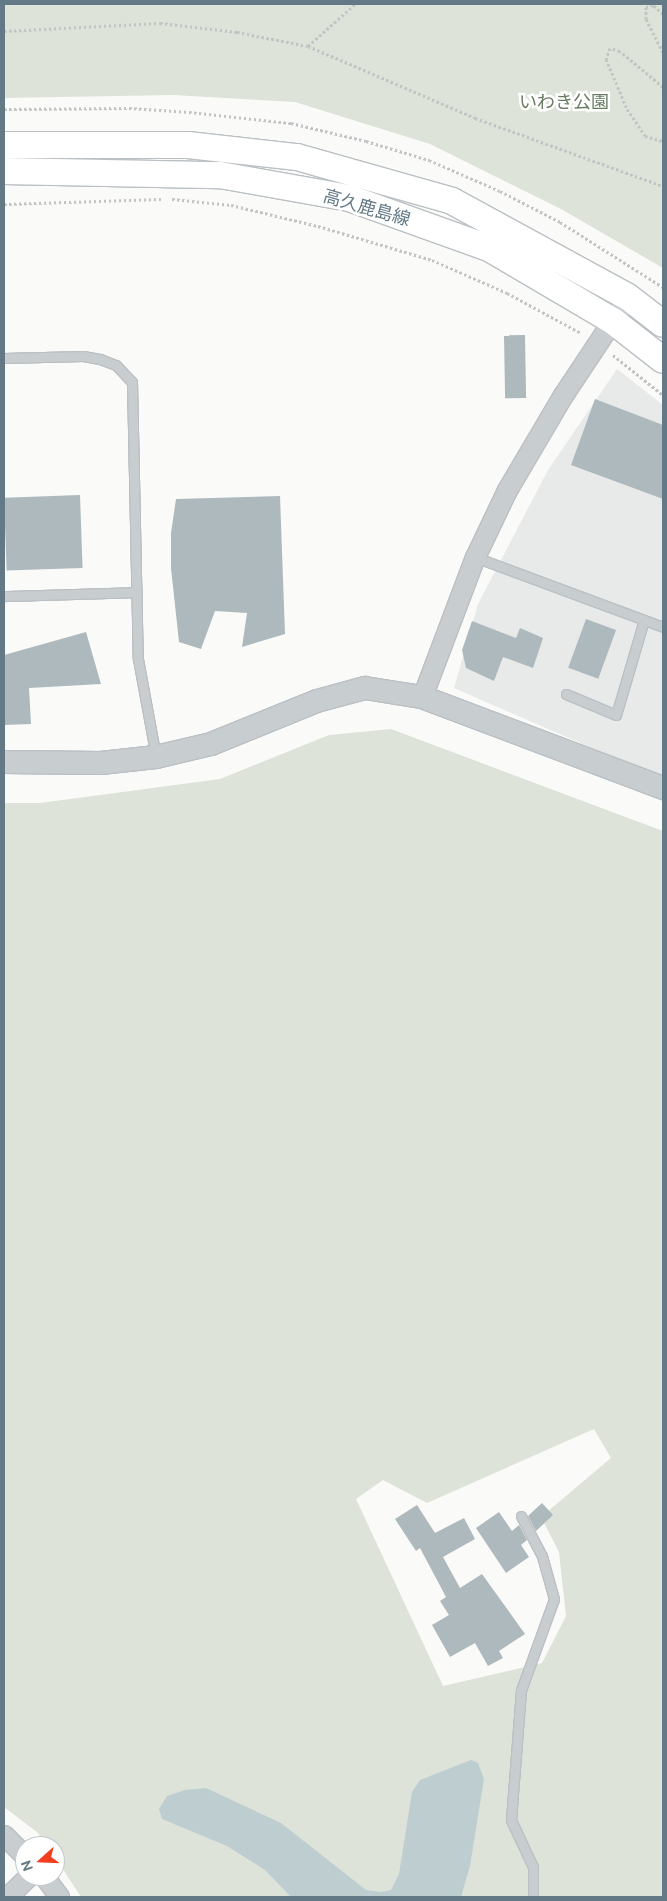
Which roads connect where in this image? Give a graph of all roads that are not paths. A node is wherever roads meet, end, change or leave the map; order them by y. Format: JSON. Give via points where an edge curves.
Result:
{"nodes":[{"id":1,"x":4,"y":145,"type":"edge"},
{"id":2,"x":4,"y":172,"type":"edge"},
{"id":3,"x":628,"y":297,"type":"junction"},
{"id":4,"x":613,"y":321,"type":"junction"},
{"id":5,"x":663,"y":324,"type":"edge"},
{"id":6,"x":4,"y":358,"type":"edge"},
{"id":7,"x":663,"y":360,"type":"edge"},
{"id":8,"x":476,"y":558,"type":"junction"},
{"id":9,"x":137,"y":592,"type":"junction"},
{"id":10,"x":4,"y":596,"type":"edge"},
{"id":11,"x":644,"y":620,"type":"junction"},
{"id":12,"x":663,"y":627,"type":"edge"},
{"id":13,"x":566,"y":694,"type":"dead end"},
{"id":14,"x":422,"y":697,"type":"junction"},
{"id":15,"x":156,"y":757,"type":"junction"},
{"id":16,"x":4,"y":762,"type":"edge"},
{"id":17,"x":663,"y":788,"type":"edge"},
{"id":18,"x":521,"y":1516,"type":"dead end"},
{"id":19,"x":4,"y":1835,"type":"edge"},
{"id":20,"x":15,"y":1846,"type":"edge"},
{"id":21,"x":19,"y":1886,"type":"edge"},
{"id":22,"x":51,"y":1886,"type":"edge"},
{"id":23,"x":7,"y":1897,"type":"edge"},
{"id":24,"x":59,"y":1897,"type":"edge"},
{"id":25,"x":533,"y":1897,"type":"edge"}],
"edges":[{"from":1,"to":3,"type":"main road","name":"高久鹿島線","via":[[188,145],[298,157],[452,201]]},
{"from":2,"to":4,"type":"main road","name":"高久鹿島線","via":[[220,175],[349,198],[489,248]]},
{"from":3,"to":4,"type":"street"},
{"from":3,"to":5,"type":"main road","name":"高久鹿島線"},
{"from":4,"to":7,"type":"main road","name":"高久鹿島線"},
{"from":4,"to":8,"type":"street","via":[[596,342],[528,453]]},
{"from":6,"to":9,"type":"lane","via":[[83,356],[100,359],[116,365],[132,382]]},
{"from":8,"to":11,"type":"lane"},
{"from":8,"to":14,"type":"street"},
{"from":9,"to":10,"type":"lane"},
{"from":9,"to":15,"type":"lane","via":[[138,659]]},
{"from":11,"to":12,"type":"lane"},
{"from":11,"to":13,"type":"lane","via":[[616,715]]},
{"from":14,"to":15,"type":"street","via":[[365,688],[317,701],[211,744]]},
{"from":14,"to":17,"type":"street"},
{"from":15,"to":16,"type":"street","via":[[101,763]]},
{"from":18,"to":25,"type":"lane","via":[[542,1556],[554,1599],[521,1690],[511,1820],[533,1867]]},
{"from":19,"to":20,"type":"street"},
{"from":21,"to":23,"type":"street"},
{"from":22,"to":24,"type":"street"}]}
